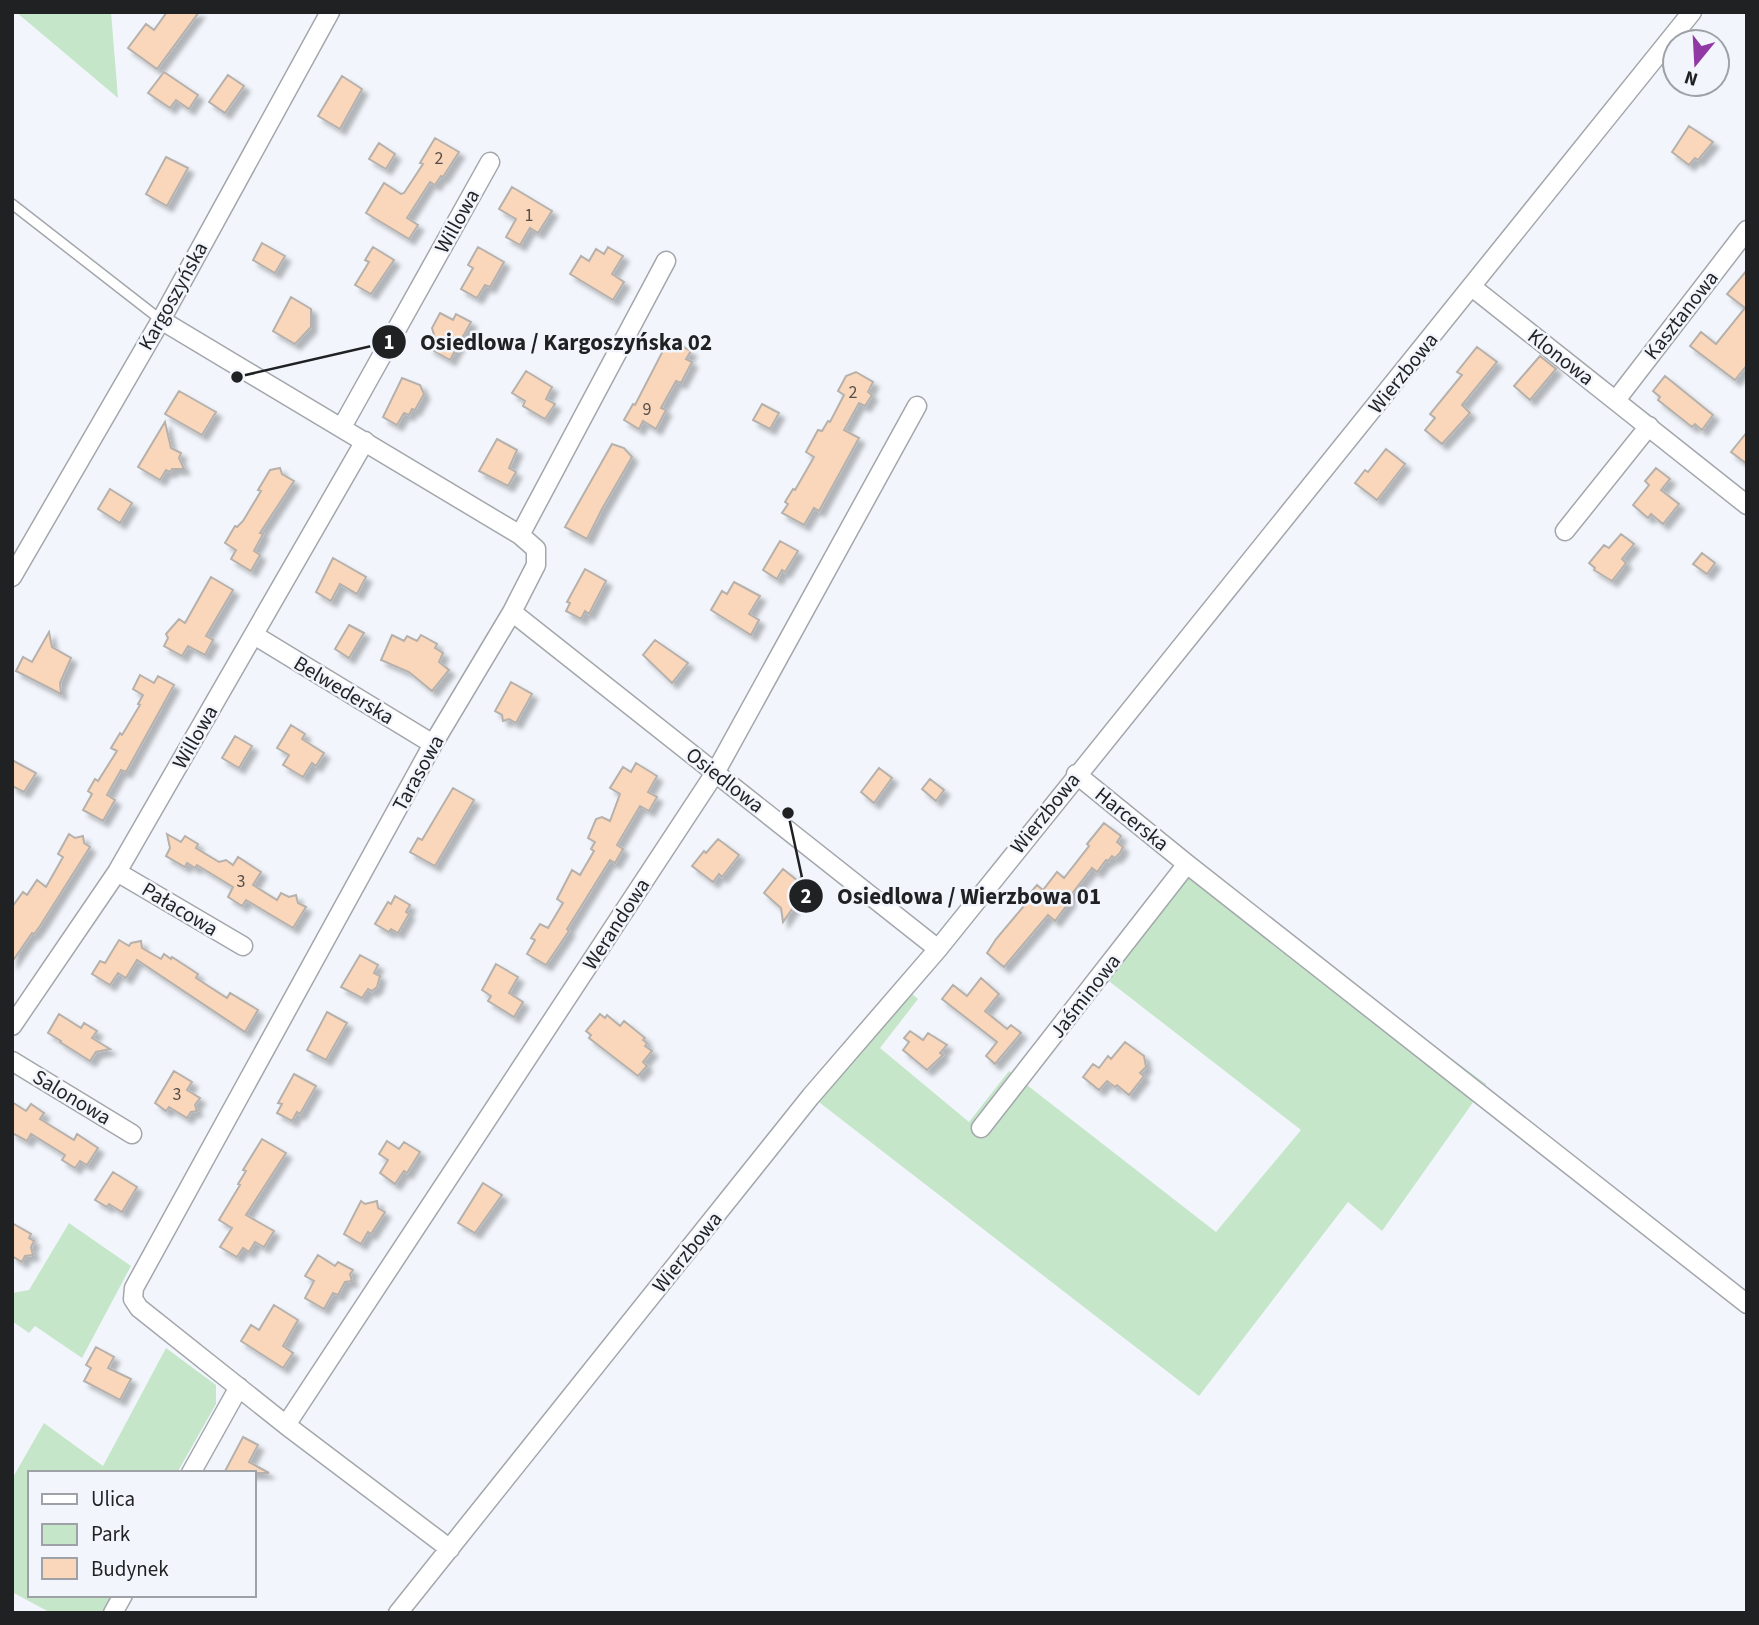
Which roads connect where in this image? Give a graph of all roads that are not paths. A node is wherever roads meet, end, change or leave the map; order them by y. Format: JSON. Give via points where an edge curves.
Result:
{"nodes":[{"id":1,"x":330,"y":12,"type":"edge"},
{"id":2,"x":1692,"y":12,"type":"edge"},
{"id":3,"x":490,"y":162,"type":"dead end"},
{"id":4,"x":12,"y":204,"type":"edge"},
{"id":5,"x":1747,"y":230,"type":"edge"},
{"id":6,"x":666,"y":261,"type":"dead end"},
{"id":7,"x":1472,"y":287,"type":"junction"},
{"id":8,"x":161,"y":320,"type":"junction"},
{"id":9,"x":1616,"y":400,"type":"junction"},
{"id":10,"x":917,"y":406,"type":"dead end"},
{"id":11,"x":1649,"y":426,"type":"junction"},
{"id":12,"x":342,"y":427,"type":"junction"},
{"id":13,"x":365,"y":441,"type":"junction"},
{"id":14,"x":1747,"y":505,"type":"edge"},
{"id":15,"x":1565,"y":531,"type":"dead end"},
{"id":16,"x":520,"y":535,"type":"junction"},
{"id":17,"x":12,"y":577,"type":"edge"},
{"id":18,"x":512,"y":612,"type":"junction"},
{"id":19,"x":254,"y":635,"type":"junction"},
{"id":20,"x":433,"y":744,"type":"junction"},
{"id":21,"x":715,"y":773,"type":"junction"},
{"id":22,"x":1076,"y":774,"type":"junction"},
{"id":23,"x":1188,"y":864,"type":"junction"},
{"id":24,"x":117,"y":872,"type":"junction"},
{"id":25,"x":243,"y":946,"type":"dead end"},
{"id":26,"x":937,"y":948,"type":"junction"},
{"id":27,"x":12,"y":1026,"type":"edge"},
{"id":28,"x":12,"y":1060,"type":"edge"},
{"id":29,"x":981,"y":1128,"type":"dead end"},
{"id":30,"x":132,"y":1133,"type":"dead end"},
{"id":31,"x":1747,"y":1304,"type":"edge"},
{"id":32,"x":239,"y":1387,"type":"junction"},
{"id":33,"x":286,"y":1425,"type":"junction"},
{"id":34,"x":192,"y":1471,"type":"edge"},
{"id":35,"x":450,"y":1549,"type":"junction"},
{"id":36,"x":122,"y":1597,"type":"edge"},
{"id":37,"x":113,"y":1613,"type":"edge"},
{"id":38,"x":398,"y":1613,"type":"edge"}],
"edges":[{"from":1,"to":8,"type":"street","name":"Kargoszyńska"},
{"from":2,"to":7,"type":"street","name":"Wierzbowa"},
{"from":3,"to":12,"type":"street","name":"Willowa"},
{"from":4,"to":8,"type":"lane"},
{"from":5,"to":9,"type":"street","name":"Kasztanowa"},
{"from":6,"to":16,"type":"street"},
{"from":7,"to":9,"type":"street","name":"Klonowa"},
{"from":7,"to":22,"type":"street","name":"Wierzbowa"},
{"from":8,"to":12,"type":"street"},
{"from":8,"to":17,"type":"street","name":"Kargoszyńska"},
{"from":9,"to":11,"type":"street","name":"Klonowa"},
{"from":10,"to":21,"type":"street","name":"Werandowa"},
{"from":11,"to":14,"type":"street","name":"Klonowa"},
{"from":11,"to":15,"type":"street"},
{"from":12,"to":13,"type":"street"},
{"from":13,"to":16,"type":"street"},
{"from":13,"to":19,"type":"street","name":"Willowa"},
{"from":16,"to":18,"type":"street","name":"Tarasowa","via":[[536,549],[536,565]]},
{"from":18,"to":20,"type":"street","name":"Tarasowa"},
{"from":18,"to":21,"type":"street","name":"Osiedlowa"},
{"from":19,"to":20,"type":"street","name":"Belwederska"},
{"from":19,"to":24,"type":"street","name":"Willowa"},
{"from":20,"to":32,"type":"street","name":"Tarasowa","via":[[134,1287],[133,1299],[139,1308]]},
{"from":21,"to":26,"type":"street","name":"Osiedlowa"},
{"from":21,"to":33,"type":"street","name":"Werandowa"},
{"from":22,"to":23,"type":"street","name":"Harcerska"},
{"from":22,"to":26,"type":"street","name":"Wierzbowa"},
{"from":23,"to":29,"type":"street","name":"Jaśminowa"},
{"from":23,"to":31,"type":"street","name":"Harcerska"},
{"from":24,"to":25,"type":"street","name":"Pałacowa"},
{"from":24,"to":27,"type":"street","name":"Willowa"},
{"from":26,"to":35,"type":"street","name":"Wierzbowa","via":[[811,1096]]},
{"from":28,"to":30,"type":"street","name":"Salonowa"},
{"from":32,"to":33,"type":"street"},
{"from":32,"to":34,"type":"street"},
{"from":33,"to":35,"type":"street"},
{"from":35,"to":38,"type":"street","name":"Wierzbowa"},
{"from":36,"to":37,"type":"street"}]}
